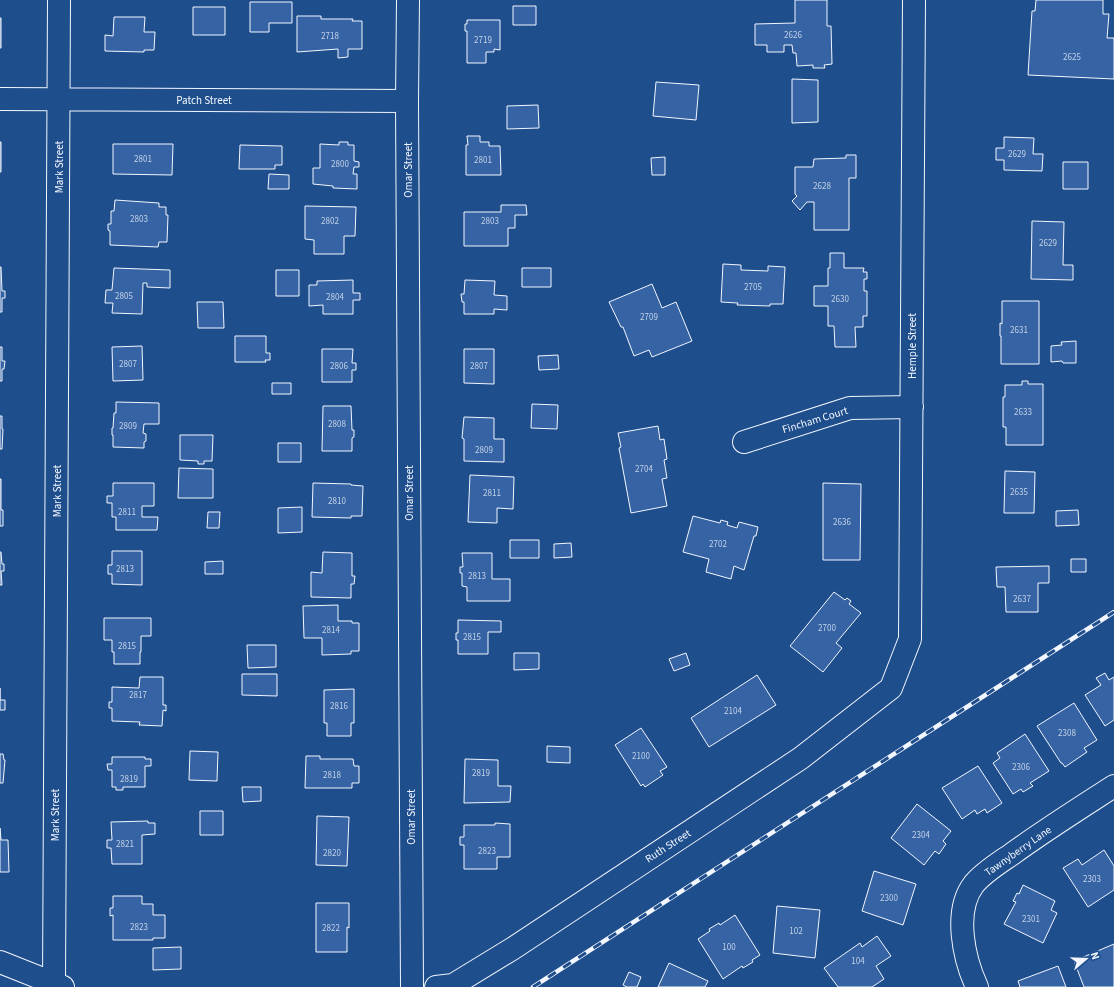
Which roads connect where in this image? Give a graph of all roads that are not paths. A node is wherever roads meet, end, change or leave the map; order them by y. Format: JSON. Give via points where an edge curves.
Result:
{"nodes":[{"id":1,"x":59,"y":0,"type":"edge"},
{"id":2,"x":408,"y":0,"type":"edge"},
{"id":3,"x":914,"y":0,"type":"edge"},
{"id":4,"x":0,"y":99,"type":"edge"},
{"id":5,"x":59,"y":99,"type":"junction"},
{"id":6,"x":407,"y":101,"type":"junction"},
{"id":7,"x":912,"y":408,"type":"junction"},
{"id":8,"x":744,"y":442,"type":"dead end"},
{"id":9,"x":891,"y":688,"type":"joint"},
{"id":10,"x":1114,"y":786,"type":"edge"},
{"id":11,"x":0,"y":962,"type":"edge"},
{"id":12,"x":58,"y":985,"type":"edge"},
{"id":13,"x":412,"y":987,"type":"edge"},
{"id":14,"x":436,"y":987,"type":"edge"},
{"id":15,"x":977,"y":987,"type":"edge"}],
"edges":[{"from":1,"to":5,"type":"street","name":"Mark Street"},
{"from":2,"to":6,"type":"street","name":"Omar Street"},
{"from":3,"to":7,"type":"street","name":"Hemple Street"},
{"from":4,"to":5,"type":"street","name":"Patch Street"},
{"from":5,"to":6,"type":"street","name":"Patch Street"},
{"from":5,"to":12,"type":"street","name":"Mark Street"},
{"from":6,"to":13,"type":"street","name":"Omar Street"},
{"from":7,"to":8,"type":"street","name":"Fincham Court","via":[[850,408]]},
{"from":7,"to":9,"type":"street","name":"Hemple Street","via":[[910,638]]},
{"from":9,"to":14,"type":"street","name":"Ruth Street","via":[[801,758],[512,949],[453,985]]},
{"from":10,"to":15,"type":"street","name":"Tawnyberry Lane","via":[[1028,842],[986,872],[973,885],[961,923],[964,949]]},
{"from":11,"to":12,"type":"street"}]}
